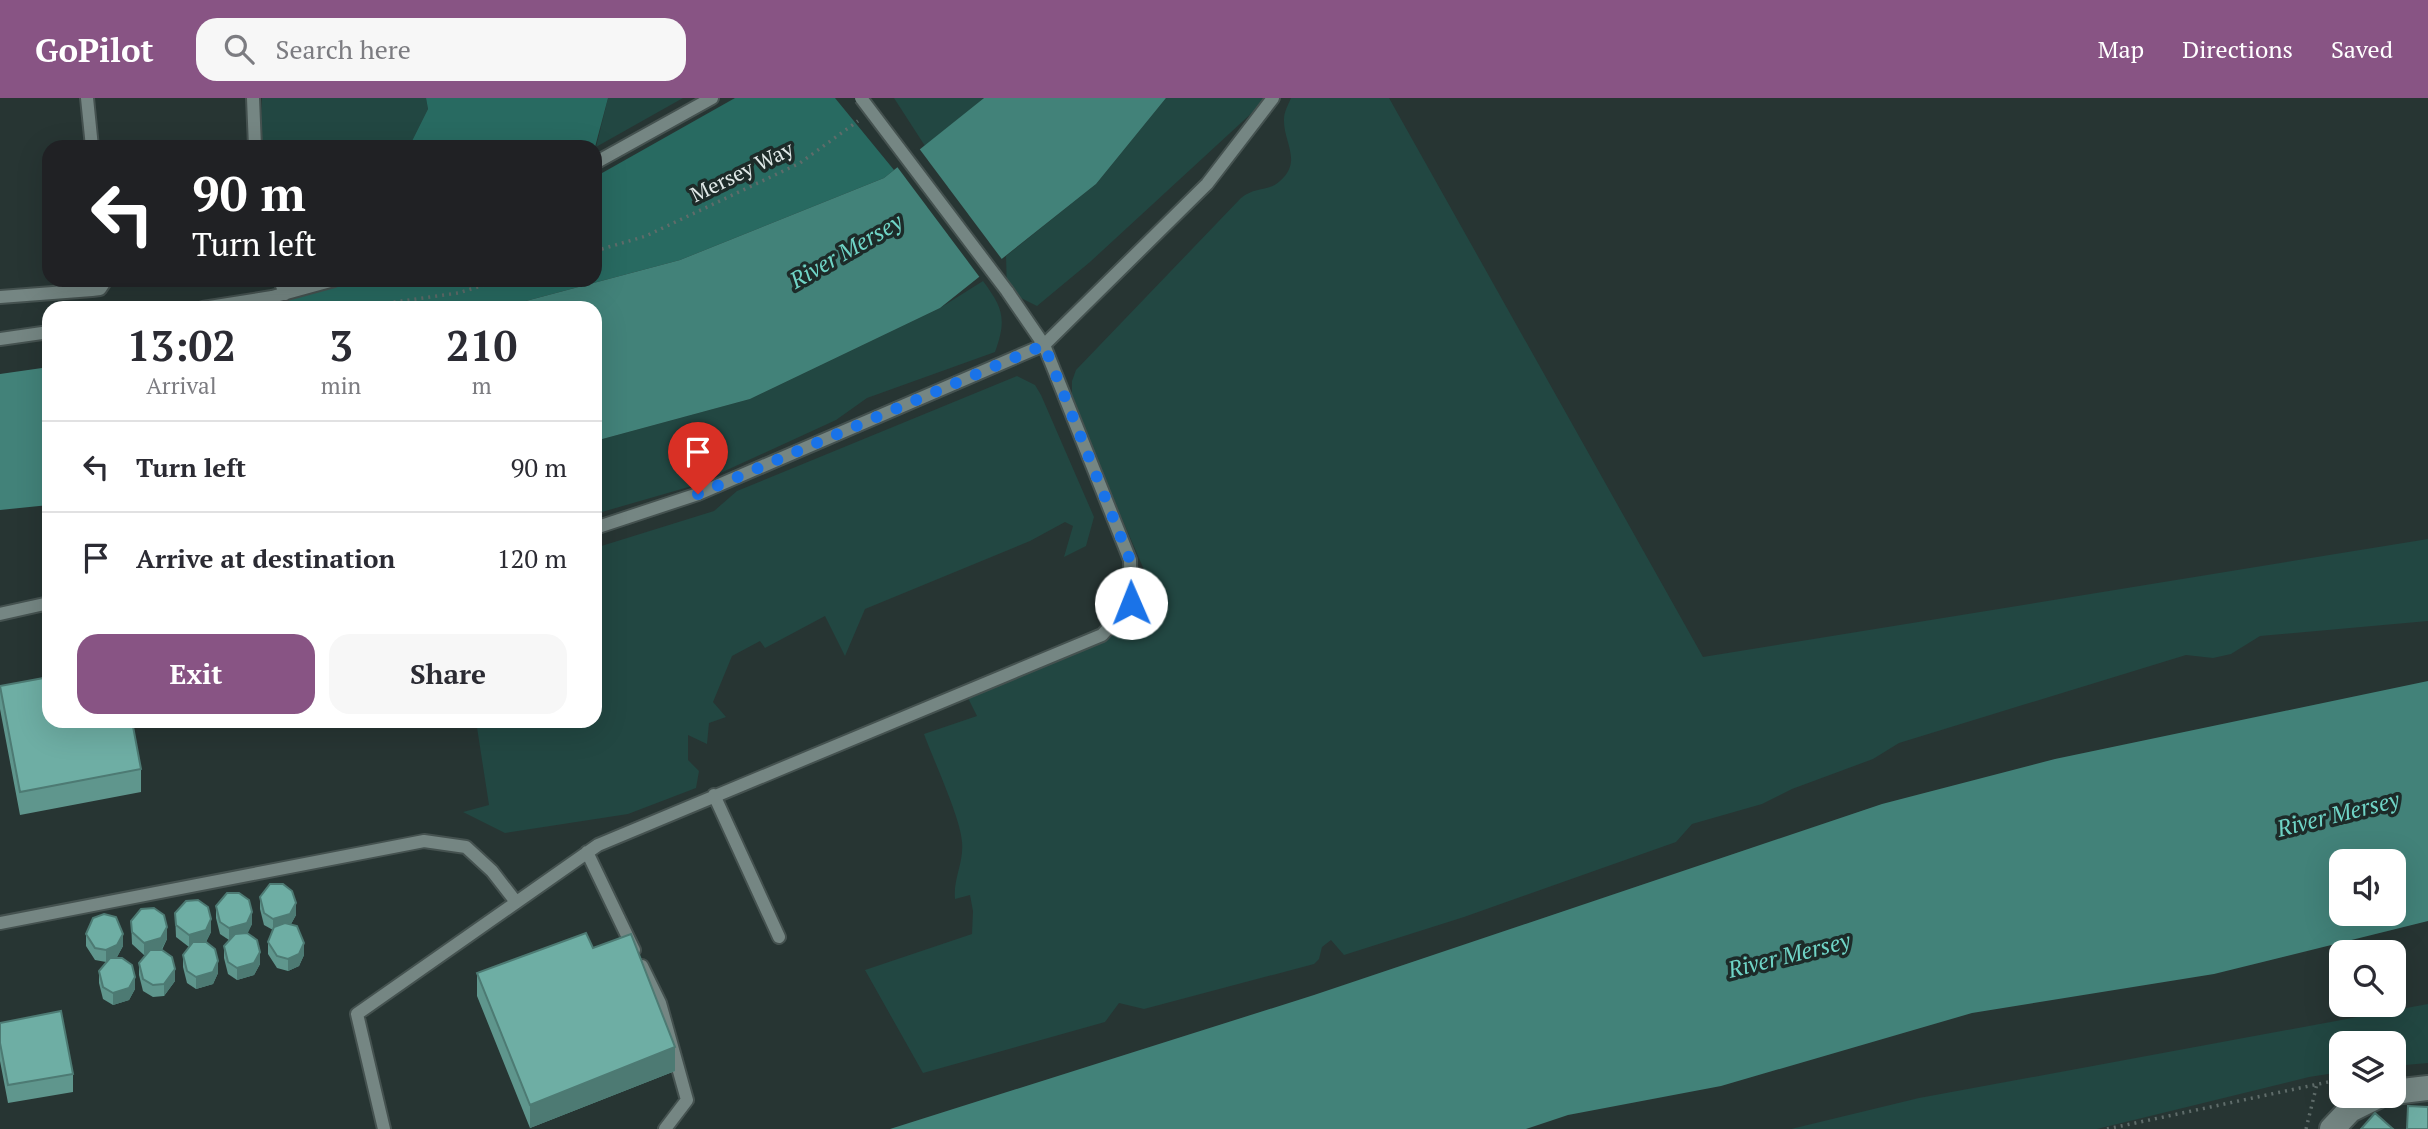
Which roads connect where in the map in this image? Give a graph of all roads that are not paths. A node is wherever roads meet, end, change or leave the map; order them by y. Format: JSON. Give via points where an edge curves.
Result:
{"nodes":[{"id":1,"x":87,"y":98,"type":"edge"},
{"id":2,"x":253,"y":98,"type":"edge"},
{"id":3,"x":712,"y":98,"type":"edge"},
{"id":4,"x":861,"y":98,"type":"edge"},
{"id":5,"x":1273,"y":98,"type":"edge"},
{"id":6,"x":91,"y":140,"type":"edge"},
{"id":7,"x":255,"y":140,"type":"edge"},
{"id":8,"x":602,"y":159,"type":"edge"},
{"id":9,"x":101,"y":287,"type":"edge"},
{"id":10,"x":282,"y":287,"type":"edge"},
{"id":11,"x":310,"y":287,"type":"edge"},
{"id":12,"x":285,"y":294,"type":"junction"},
{"id":13,"x":0,"y":297,"type":"edge"},
{"id":14,"x":244,"y":301,"type":"edge"},
{"id":15,"x":42,"y":333,"type":"edge"},
{"id":16,"x":0,"y":339,"type":"edge"},
{"id":17,"x":1044,"y":345,"type":"junction"},
{"id":18,"x":602,"y":526,"type":"edge"},
{"id":19,"x":42,"y":605,"type":"edge"},
{"id":20,"x":0,"y":614,"type":"edge"},
{"id":21,"x":715,"y":795,"type":"junction"},
{"id":22,"x":587,"y":852,"type":"junction"},
{"id":23,"x":516,"y":902,"type":"junction"},
{"id":24,"x":0,"y":923,"type":"edge"},
{"id":25,"x":779,"y":937,"type":"dead end"},
{"id":26,"x":2428,"y":1088,"type":"edge"},
{"id":27,"x":2406,"y":1091,"type":"edge"},
{"id":28,"x":2354,"y":1108,"type":"edge"},
{"id":29,"x":384,"y":1129,"type":"edge"},
{"id":30,"x":665,"y":1129,"type":"edge"},
{"id":31,"x":2332,"y":1129,"type":"edge"}],
"edges":[{"from":1,"to":6,"type":"lane"},
{"from":2,"to":7,"type":"lane"},
{"from":3,"to":8,"type":"lane"},
{"from":4,"to":17,"type":"lane","bridge":true},
{"from":5,"to":17,"type":"lane","via":[[1207,184]]},
{"from":9,"to":13,"type":"lane"},
{"from":10,"to":12,"type":"lane"},
{"from":11,"to":12,"type":"lane"},
{"from":12,"to":14,"type":"lane"},
{"from":15,"to":16,"type":"lane"},
{"from":17,"to":18,"type":"lane","via":[[698,494]]},
{"from":17,"to":21,"type":"lane","via":[[1130,560],[1131,603],[1102,635]]},
{"from":19,"to":20,"type":"lane"},
{"from":21,"to":22,"type":"lane"},
{"from":21,"to":25,"type":"lane"},
{"from":22,"to":23,"type":"lane"},
{"from":22,"to":30,"type":"lane","via":[[660,1003],[687,1100]]},
{"from":23,"to":24,"type":"lane","via":[[466,847],[424,841]]},
{"from":23,"to":29,"type":"lane","via":[[356,1014]]},
{"from":26,"to":27,"type":"street"},
{"from":28,"to":31,"type":"street"}]}
